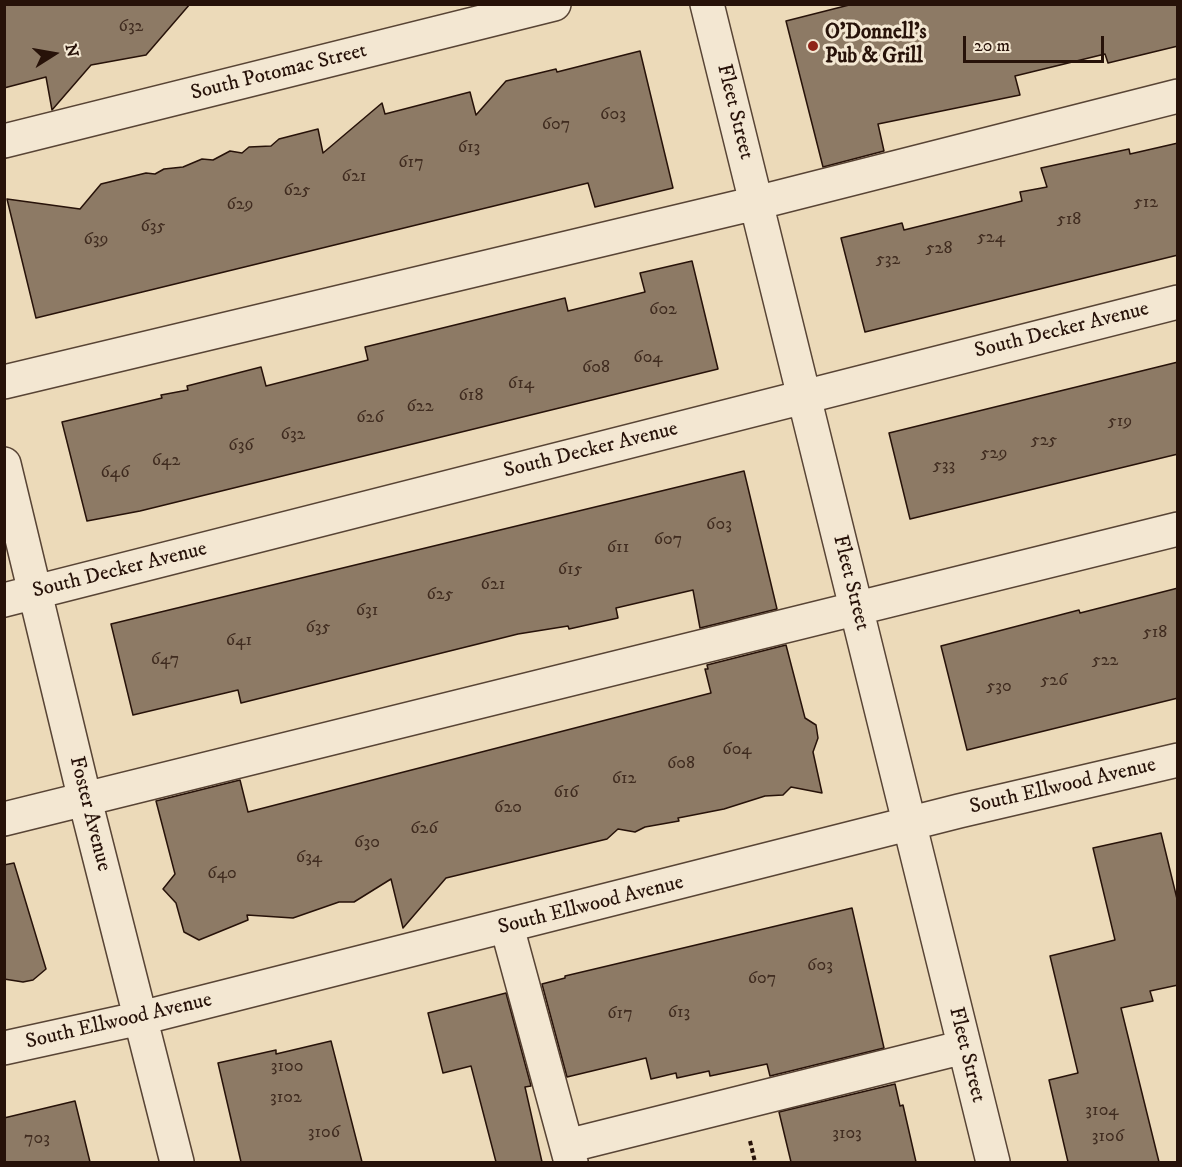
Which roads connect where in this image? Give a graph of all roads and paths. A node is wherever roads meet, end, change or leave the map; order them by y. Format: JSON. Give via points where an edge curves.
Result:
{"nodes":[{"id":1,"x":554,"y":4,"type":"edge"},
{"id":2,"x":707,"y":4,"type":"edge"},
{"id":3,"x":1178,"y":96,"type":"edge"},
{"id":4,"x":4,"y":141,"type":"edge"},
{"id":5,"x":756,"y":203,"type":"junction"},
{"id":6,"x":1178,"y":302,"type":"edge"},
{"id":7,"x":4,"y":382,"type":"edge"},
{"id":8,"x":804,"y":397,"type":"junction"},
{"id":9,"x":4,"y":464,"type":"edge"},
{"id":10,"x":1178,"y":529,"type":"edge"},
{"id":11,"x":20,"y":596,"type":"edge"},
{"id":12,"x":856,"y":608,"type":"junction"},
{"id":13,"x":1178,"y":760,"type":"edge"},
{"id":14,"x":85,"y":800,"type":"junction"},
{"id":15,"x":4,"y":819,"type":"edge"},
{"id":16,"x":910,"y":824,"type":"junction"},
{"id":17,"x":507,"y":927,"type":"junction"},
{"id":18,"x":141,"y":1018,"type":"junction"},
{"id":19,"x":964,"y":1047,"type":"junction"},
{"id":20,"x":4,"y":1048,"type":"edge"},
{"id":21,"x":569,"y":1154,"type":"edge"},
{"id":22,"x":177,"y":1162,"type":"edge"},
{"id":23,"x":993,"y":1162,"type":"edge"}],
"edges":[{"from":1,"to":4,"type":"street","name":"South Potomac Street"},
{"from":2,"to":5,"type":"street","name":"Fleet Street"},
{"from":3,"to":5,"type":"street"},
{"from":5,"to":7,"type":"street"},
{"from":5,"to":8,"type":"street","name":"Fleet Street"},
{"from":6,"to":8,"type":"street","name":"South Decker Avenue"},
{"from":8,"to":11,"type":"street","name":"South Decker Avenue"},
{"from":8,"to":12,"type":"street","name":"Fleet Street"},
{"from":9,"to":11,"type":"street","name":"Foster Avenue"},
{"from":10,"to":12,"type":"street"},
{"from":11,"to":14,"type":"street","name":"Foster Avenue"},
{"from":12,"to":14,"type":"street"},
{"from":12,"to":16,"type":"street","name":"Fleet Street"},
{"from":13,"to":16,"type":"street","name":"South Ellwood Avenue"},
{"from":14,"to":15,"type":"street"},
{"from":14,"to":18,"type":"street","name":"Foster Avenue"},
{"from":16,"to":17,"type":"street","name":"South Ellwood Avenue"},
{"from":16,"to":19,"type":"street","name":"Fleet Street"},
{"from":17,"to":18,"type":"street","name":"South Ellwood Avenue"},
{"from":17,"to":21,"type":"street"},
{"from":18,"to":20,"type":"street","name":"South Ellwood Avenue"},
{"from":18,"to":22,"type":"street","name":"Foster Avenue"},
{"from":19,"to":21,"type":"street"},
{"from":19,"to":23,"type":"street","name":"Fleet Street"}]}
